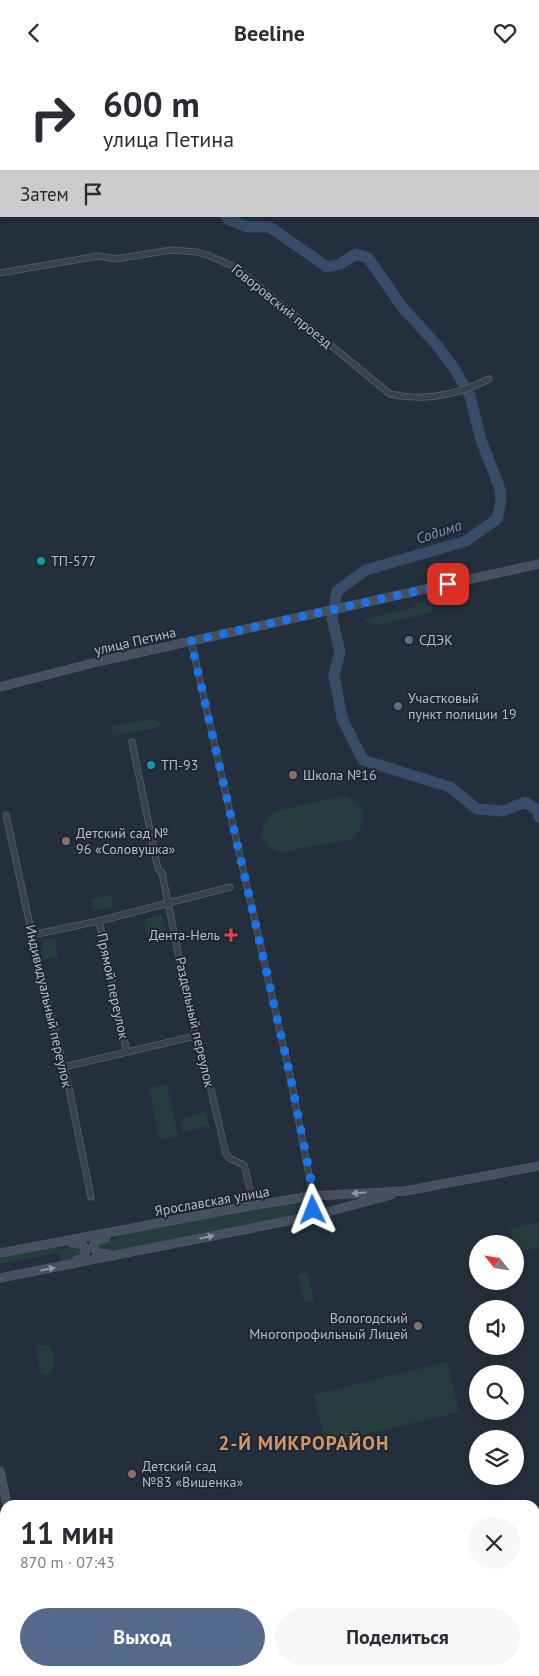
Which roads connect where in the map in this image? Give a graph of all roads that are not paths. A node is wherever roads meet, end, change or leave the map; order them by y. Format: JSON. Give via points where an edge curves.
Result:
{"nodes":[{"id":1,"x":0,"y":273,"type":"edge"},
{"id":2,"x":488,"y":379,"type":"dead end"},
{"id":3,"x":539,"y":564,"type":"edge"},
{"id":4,"x":191,"y":641,"type":"junction"},
{"id":5,"x":0,"y":687,"type":"edge"},
{"id":6,"x":132,"y":742,"type":"dead end"},
{"id":7,"x":6,"y":815,"type":"dead end"},
{"id":8,"x":230,"y":887,"type":"dead end"},
{"id":9,"x":168,"y":903,"type":"junction"},
{"id":10,"x":100,"y":921,"type":"junction"},
{"id":11,"x":32,"y":935,"type":"junction"},
{"id":12,"x":195,"y":1036,"type":"junction"},
{"id":13,"x":126,"y":1052,"type":"junction"},
{"id":14,"x":64,"y":1067,"type":"junction"},
{"id":15,"x":539,"y":1166,"type":"edge"},
{"id":16,"x":405,"y":1191,"type":"junction"},
{"id":17,"x":313,"y":1196,"type":"junction"},
{"id":18,"x":91,"y":1197,"type":"dead end"},
{"id":19,"x":254,"y":1205,"type":"junction"},
{"id":20,"x":308,"y":1217,"type":"junction"},
{"id":21,"x":115,"y":1231,"type":"junction"},
{"id":22,"x":59,"y":1242,"type":"junction"},
{"id":23,"x":0,"y":1253,"type":"edge"},
{"id":24,"x":123,"y":1254,"type":"junction"},
{"id":25,"x":70,"y":1265,"type":"junction"},
{"id":26,"x":0,"y":1278,"type":"edge"},
{"id":27,"x":0,"y":1471,"type":"edge"},
{"id":28,"x":6,"y":1500,"type":"edge"}],
"edges":[{"from":1,"to":2,"type":"street","name":"Говоровский проезд","via":[[98,256],[116,259],[171,250],[197,252],[231,265],[249,277],[390,394],[424,399],[460,391]]},
{"from":3,"to":4,"type":"street","name":"улица Петина"},
{"from":4,"to":5,"type":"street","name":"улица Петина"},
{"from":4,"to":17,"type":"street","via":[[290,1075]]},
{"from":6,"to":9,"type":"street","name":"Раздельный переулок"},
{"from":7,"to":11,"type":"street","name":"Индивидуальный переулок"},
{"from":8,"to":9,"type":"street"},
{"from":9,"to":10,"type":"street"},
{"from":9,"to":12,"type":"street","name":"Раздельный переулок"},
{"from":10,"to":11,"type":"street"},
{"from":10,"to":13,"type":"street","name":"Прямой переулок"},
{"from":11,"to":14,"type":"street","name":"Индивидуальный переулок"},
{"from":12,"to":13,"type":"street"},
{"from":12,"to":19,"type":"street","name":"Раздельный переулок","via":[[204,1060],[226,1154],[244,1165]]},
{"from":13,"to":14,"type":"street"},
{"from":14,"to":18,"type":"street","name":"Индивидуальный переулок"},
{"from":15,"to":16,"type":"street","name":"Ярославская улица"},
{"from":16,"to":17,"type":"street","name":"Ярославская улица","one_way":true},
{"from":16,"to":20,"type":"street","name":"Ярославская улица"},
{"from":17,"to":19,"type":"street","name":"Ярославская улица"},
{"from":17,"to":20,"type":"street","via":[[314,1207]]},
{"from":19,"to":21,"type":"street","name":"Ярославская улица"},
{"from":24,"to":20,"type":"street","name":"Ярославская улица","one_way":true},
{"from":21,"to":22,"type":"street","name":"Ярославская улица"},
{"from":21,"to":24,"type":"street","name":"Ярославская улица","via":[[112,1237],[97,1240],[94,1249],[100,1254],[120,1251]]},
{"from":22,"to":23,"type":"street","name":"Ярославская улица"},
{"from":22,"to":25,"type":"street","name":"Ярославская улица","via":[[62,1245],[80,1243],[86,1247],[83,1259],[72,1261]]},
{"from":24,"to":25,"type":"street","name":"Ярославская улица"},
{"from":26,"to":25,"type":"street","name":"Ярославская улица","one_way":true},
{"from":27,"to":28,"type":"street"}]}
